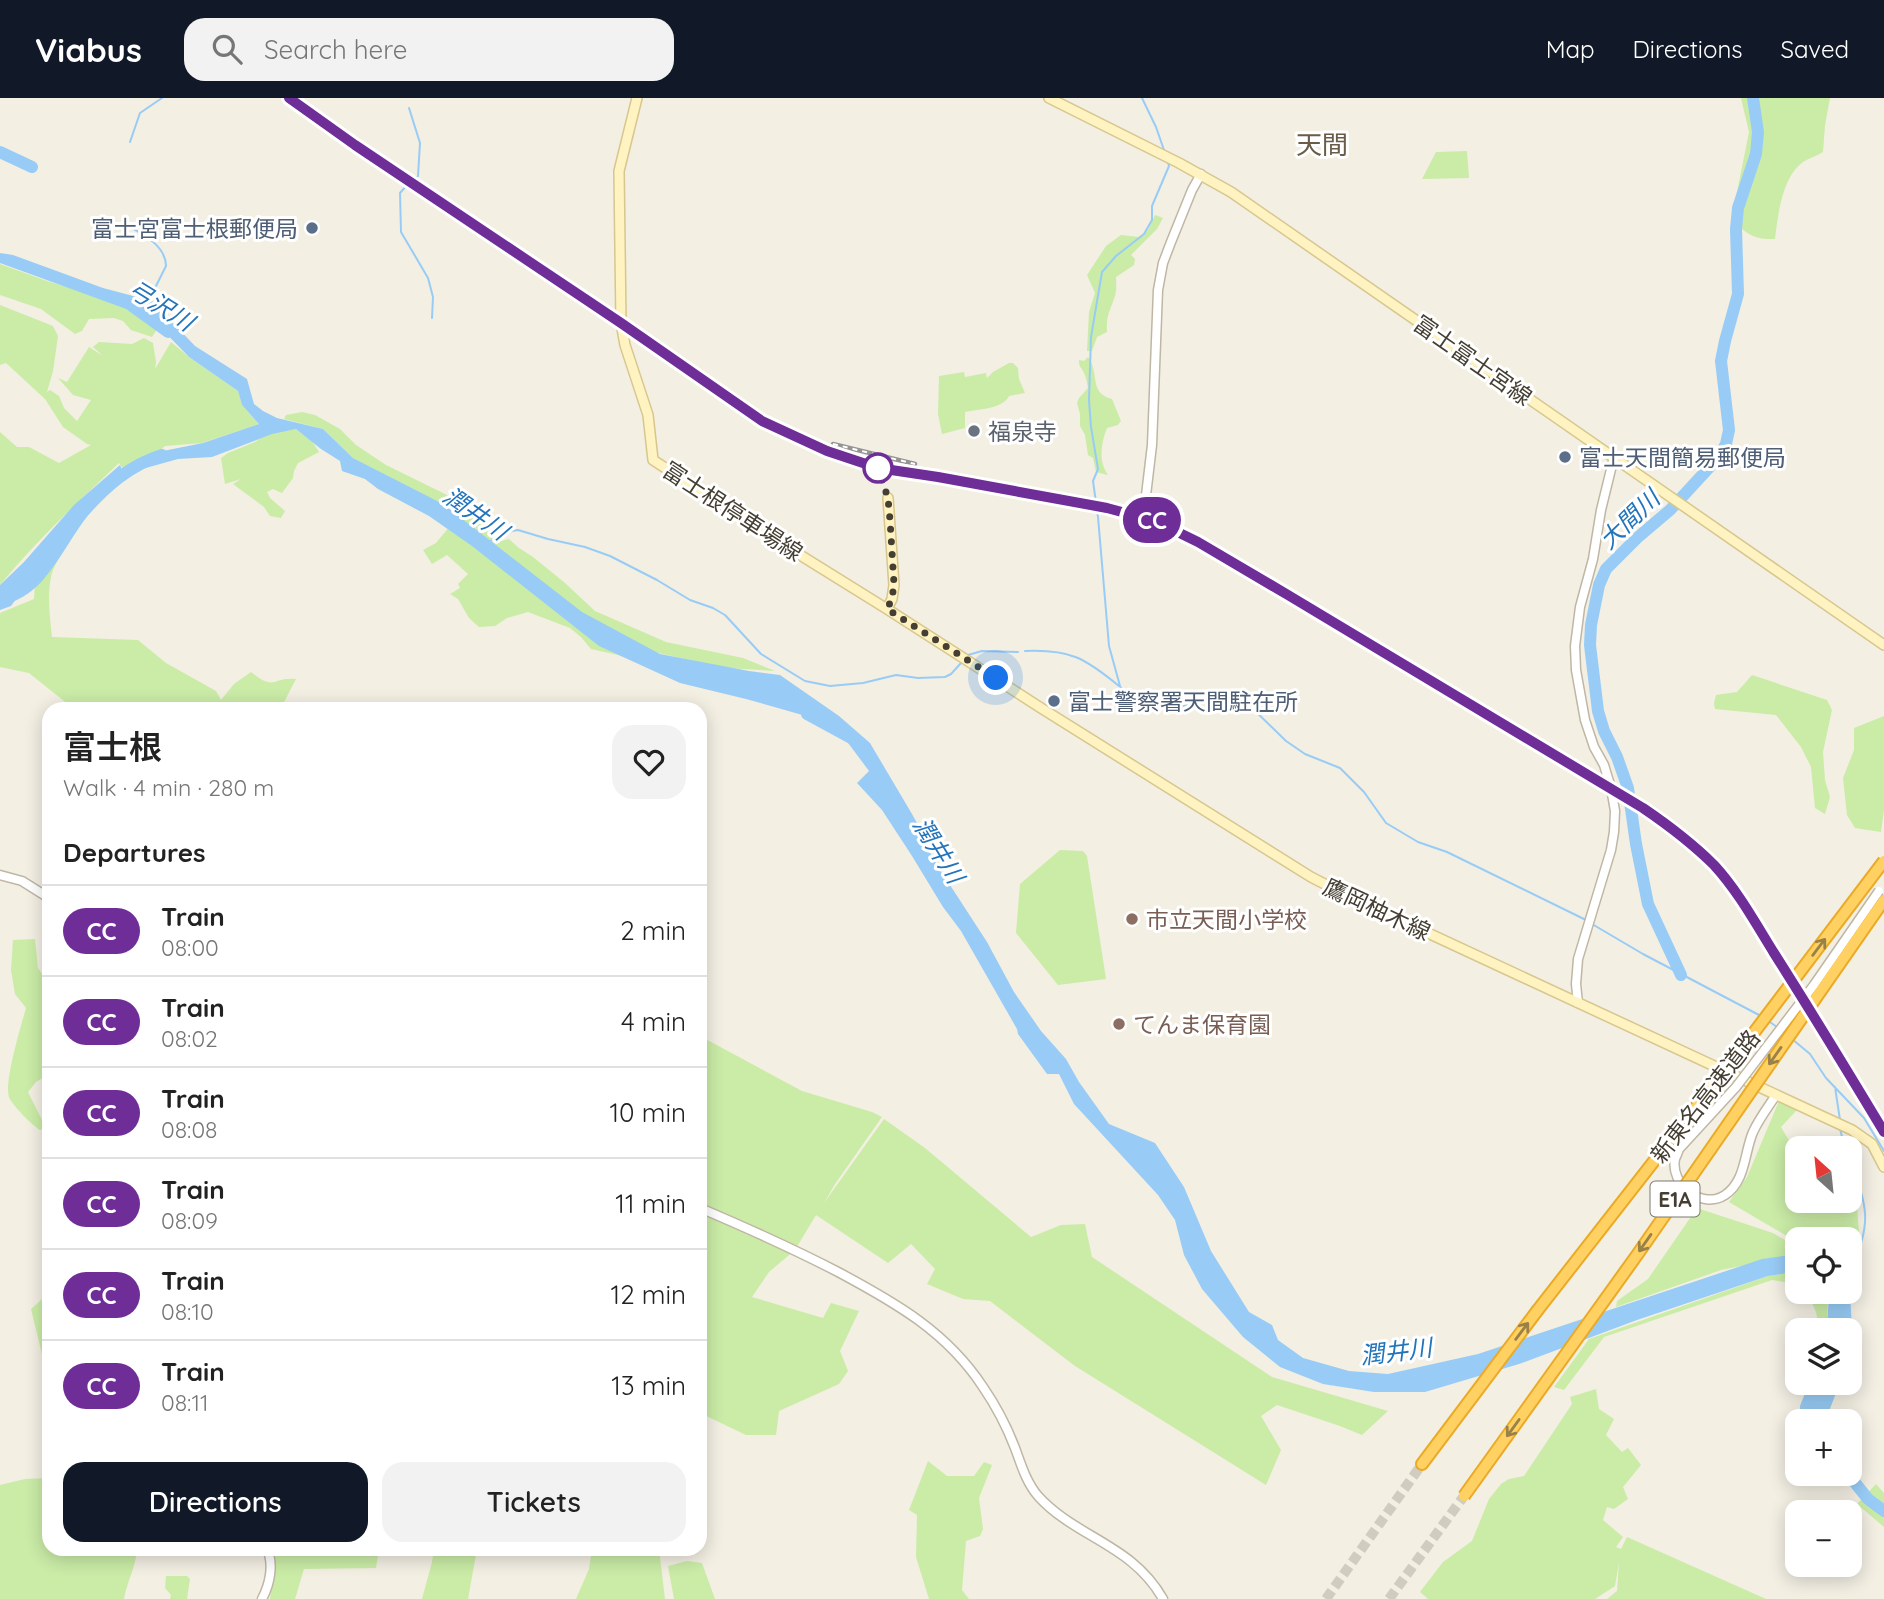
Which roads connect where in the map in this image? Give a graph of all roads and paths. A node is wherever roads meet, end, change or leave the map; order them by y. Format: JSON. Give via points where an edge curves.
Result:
{"nodes":[{"id":1,"x":637,"y":98,"type":"edge"},
{"id":2,"x":1049,"y":98,"type":"edge"},
{"id":3,"x":1201,"y":174,"type":"junction"},
{"id":4,"x":1614,"y":457,"type":"junction"},
{"id":5,"x":888,"y":498,"type":"dead end"},
{"id":6,"x":1142,"y":529,"type":"dead end"},
{"id":7,"x":887,"y":609,"type":"junction"},
{"id":8,"x":1884,"y":645,"type":"edge"},
{"id":9,"x":1884,"y":861,"type":"edge"},
{"id":10,"x":0,"y":875,"type":"edge"},
{"id":11,"x":1882,"y":891,"type":"edge"},
{"id":12,"x":42,"y":894,"type":"edge"},
{"id":13,"x":1578,"y":1003,"type":"junction"},
{"id":14,"x":1776,"y":1096,"type":"junction"},
{"id":15,"x":1884,"y":1167,"type":"edge"},
{"id":16,"x":707,"y":1211,"type":"edge"},
{"id":17,"x":1422,"y":1464,"type":"tunnel mouth"},
{"id":18,"x":1464,"y":1496,"type":"tunnel mouth"},
{"id":19,"x":270,"y":1556,"type":"edge"},
{"id":20,"x":262,"y":1599,"type":"edge"},
{"id":21,"x":1163,"y":1599,"type":"edge"}],
"edges":[{"from":1,"to":7,"type":"main road","name":"富士根停車場線","via":[[619,171],[621,319],[648,415],[653,460]]},
{"from":2,"to":3,"type":"main road","name":"富士富士宮線"},
{"from":3,"to":4,"type":"main road","name":"富士富士宮線"},
{"from":3,"to":6,"type":"street","via":[[1163,263],[1157,290],[1152,445]]},
{"from":4,"to":8,"type":"main road","name":"富士富士宮線"},
{"from":4,"to":13,"type":"street","via":[[1576,630],[1576,670],[1585,720],[1609,778],[1615,811],[1611,850],[1578,958]]},
{"from":5,"to":7,"type":"main road","via":[[894,584]]},
{"from":7,"to":13,"type":"main road","name":"鷹岡柚木線","via":[[1320,882]]},
{"from":17,"to":9,"type":"highway","name":"新東名高速道路","number":"E1A","one_way":true,"bridge":true},
{"from":10,"to":12,"type":"street"},
{"from":11,"to":14,"type":"street","bridge":true,"via":[[1736,1087],[1679,1149],[1676,1173],[1694,1196],[1715,1199],[1735,1185],[1756,1126]]},
{"from":11,"to":18,"type":"highway","name":"新東名高速道路","number":"E1A","one_way":true,"bridge":true,"via":[[1637,1255]]},
{"from":13,"to":14,"type":"main road","name":"鷹岡柚木線"},
{"from":14,"to":15,"type":"main road","name":"鷹岡柚木線","via":[[1867,1139]]},
{"from":16,"to":21,"type":"street","via":[[800,1252],[893,1302],[938,1335],[984,1388],[1036,1494],[1139,1567]]},
{"from":19,"to":20,"type":"street","via":[[268,1586]]}]}
